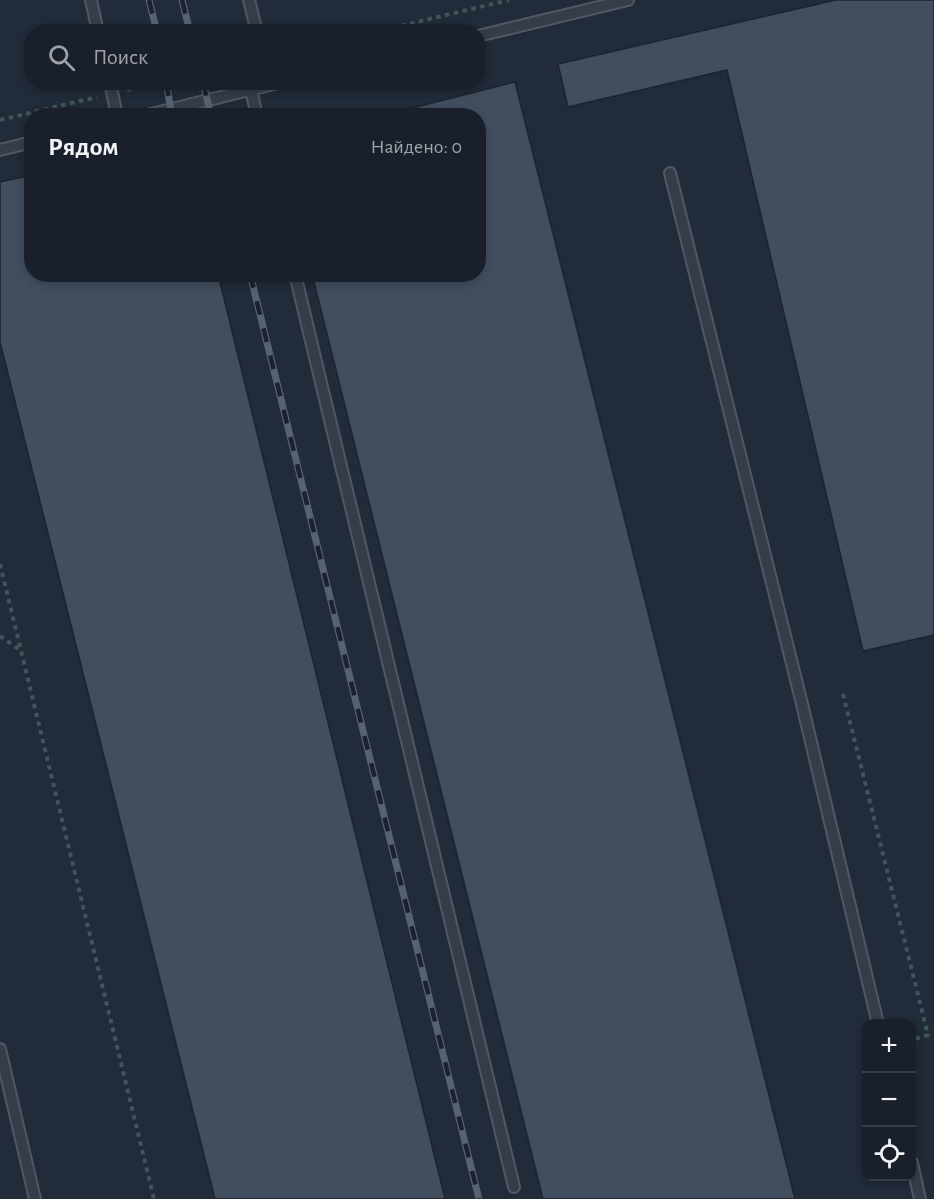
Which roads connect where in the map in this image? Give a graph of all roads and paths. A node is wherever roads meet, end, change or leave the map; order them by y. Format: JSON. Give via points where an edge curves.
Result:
{"nodes":[{"id":1,"x":91,"y":0,"type":"edge"},
{"id":2,"x":249,"y":0,"type":"edge"},
{"id":3,"x":509,"y":0,"type":"edge"},
{"id":4,"x":628,"y":0,"type":"edge"},
{"id":5,"x":96,"y":24,"type":"edge"},
{"id":6,"x":254,"y":24,"type":"edge"},
{"id":7,"x":408,"y":24,"type":"edge"},
{"id":8,"x":486,"y":34,"type":"edge"},
{"id":9,"x":104,"y":90,"type":"edge"},
{"id":10,"x":111,"y":90,"type":"edge"},
{"id":11,"x":251,"y":90,"type":"joint"},
{"id":12,"x":42,"y":108,"type":"edge"},
{"id":13,"x":115,"y":108,"type":"edge"},
{"id":14,"x":176,"y":108,"type":"edge"},
{"id":15,"x":255,"y":108,"type":"edge"},
{"id":16,"x":24,"y":113,"type":"edge"},
{"id":17,"x":0,"y":120,"type":"edge"},
{"id":18,"x":24,"y":144,"type":"edge"},
{"id":19,"x":0,"y":150,"type":"edge"},
{"id":20,"x":670,"y":172,"type":"dead end"},
{"id":21,"x":297,"y":282,"type":"edge"},
{"id":22,"x":0,"y":564,"type":"edge"},
{"id":23,"x":0,"y":636,"type":"edge"},
{"id":24,"x":21,"y":651,"type":"junction"},
{"id":25,"x":843,"y":694,"type":"dead end"},
{"id":26,"x":877,"y":1019,"type":"edge"},
{"id":27,"x":916,"y":1039,"type":"edge"},
{"id":28,"x":0,"y":1049,"type":"edge"},
{"id":29,"x":916,"y":1181,"type":"edge"},
{"id":30,"x":514,"y":1187,"type":"dead end"},
{"id":31,"x":35,"y":1199,"type":"edge"},
{"id":32,"x":154,"y":1199,"type":"edge"},
{"id":33,"x":920,"y":1199,"type":"edge"}],
"edges":[{"from":1,"to":5,"type":"lane"},
{"from":2,"to":6,"type":"lane"},
{"from":3,"to":7,"type":"path"},
{"from":4,"to":8,"type":"lane"},
{"from":9,"to":12,"type":"path"},
{"from":10,"to":13,"type":"lane"},
{"from":11,"to":14,"type":"lane"},
{"from":11,"to":15,"type":"lane"},
{"from":16,"to":17,"type":"path"},
{"from":18,"to":19,"type":"lane"},
{"from":20,"to":26,"type":"lane"},
{"from":21,"to":30,"type":"lane"},
{"from":22,"to":24,"type":"path"},
{"from":23,"to":24,"type":"path"},
{"from":24,"to":32,"type":"path"},
{"from":25,"to":27,"type":"path","via":[[928,1035]]},
{"from":28,"to":31,"type":"lane"},
{"from":29,"to":33,"type":"lane"}]}
